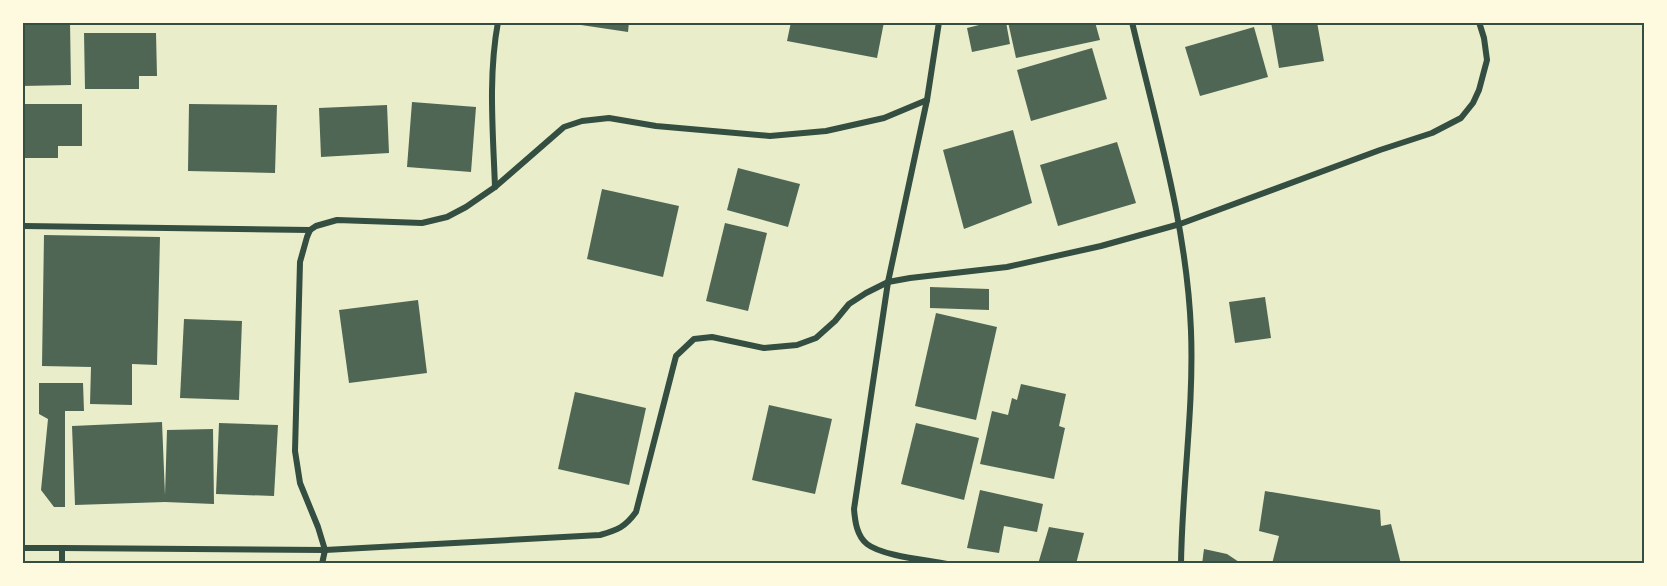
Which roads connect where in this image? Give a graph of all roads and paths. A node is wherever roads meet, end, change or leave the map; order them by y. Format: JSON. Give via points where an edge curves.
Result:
{"nodes":[{"id":1,"x":498,"y":22,"type":"edge"},
{"id":2,"x":939,"y":22,"type":"edge"},
{"id":3,"x":1132,"y":22,"type":"edge"},
{"id":4,"x":1479,"y":22,"type":"edge"},
{"id":5,"x":927,"y":100,"type":"junction"},
{"id":6,"x":495,"y":187,"type":"junction"},
{"id":7,"x":1180,"y":224,"type":"junction"},
{"id":8,"x":23,"y":225,"type":"edge"},
{"id":9,"x":310,"y":230,"type":"junction"},
{"id":10,"x":888,"y":282,"type":"junction"},
{"id":11,"x":22,"y":286,"type":"edge"},
{"id":12,"x":22,"y":548,"type":"edge"},
{"id":13,"x":62,"y":548,"type":"junction"},
{"id":14,"x":324,"y":550,"type":"junction"},
{"id":15,"x":62,"y":564,"type":"edge"},
{"id":16,"x":322,"y":564,"type":"edge"},
{"id":17,"x":947,"y":564,"type":"edge"},
{"id":18,"x":1181,"y":564,"type":"edge"}],
"edges":[{"from":1,"to":6,"type":"street","via":[[492,112]]},
{"from":2,"to":5,"type":"street"},
{"from":3,"to":7,"type":"street"},
{"from":4,"to":7,"type":"street","via":[[1487,60],[1479,90],[1461,118],[1432,133]]},
{"from":5,"to":6,"type":"street","via":[[884,118],[826,131],[770,136],[609,118],[582,121],[564,127]]},
{"from":5,"to":10,"type":"street"},
{"from":6,"to":9,"type":"street","via":[[447,217],[422,223],[337,220]]},
{"from":7,"to":10,"type":"street","via":[[1007,267]]},
{"from":7,"to":18,"type":"street","via":[[1192,382]]},
{"from":8,"to":9,"type":"street"},
{"from":8,"to":11,"type":"street"},
{"from":9,"to":14,"type":"street","via":[[300,262],[295,451],[300,483]]},
{"from":10,"to":14,"type":"street","via":[[849,304],[816,338],[797,345],[765,348],[712,337],[694,339],[683,347],[676,356],[636,512],[626,525],[614,531],[600,535]]},
{"from":10,"to":17,"type":"street","via":[[855,498],[855,523],[860,536],[879,551]]},
{"from":12,"to":13,"type":"street"},
{"from":13,"to":14,"type":"street"},
{"from":13,"to":15,"type":"street"},
{"from":14,"to":16,"type":"street"}]}
